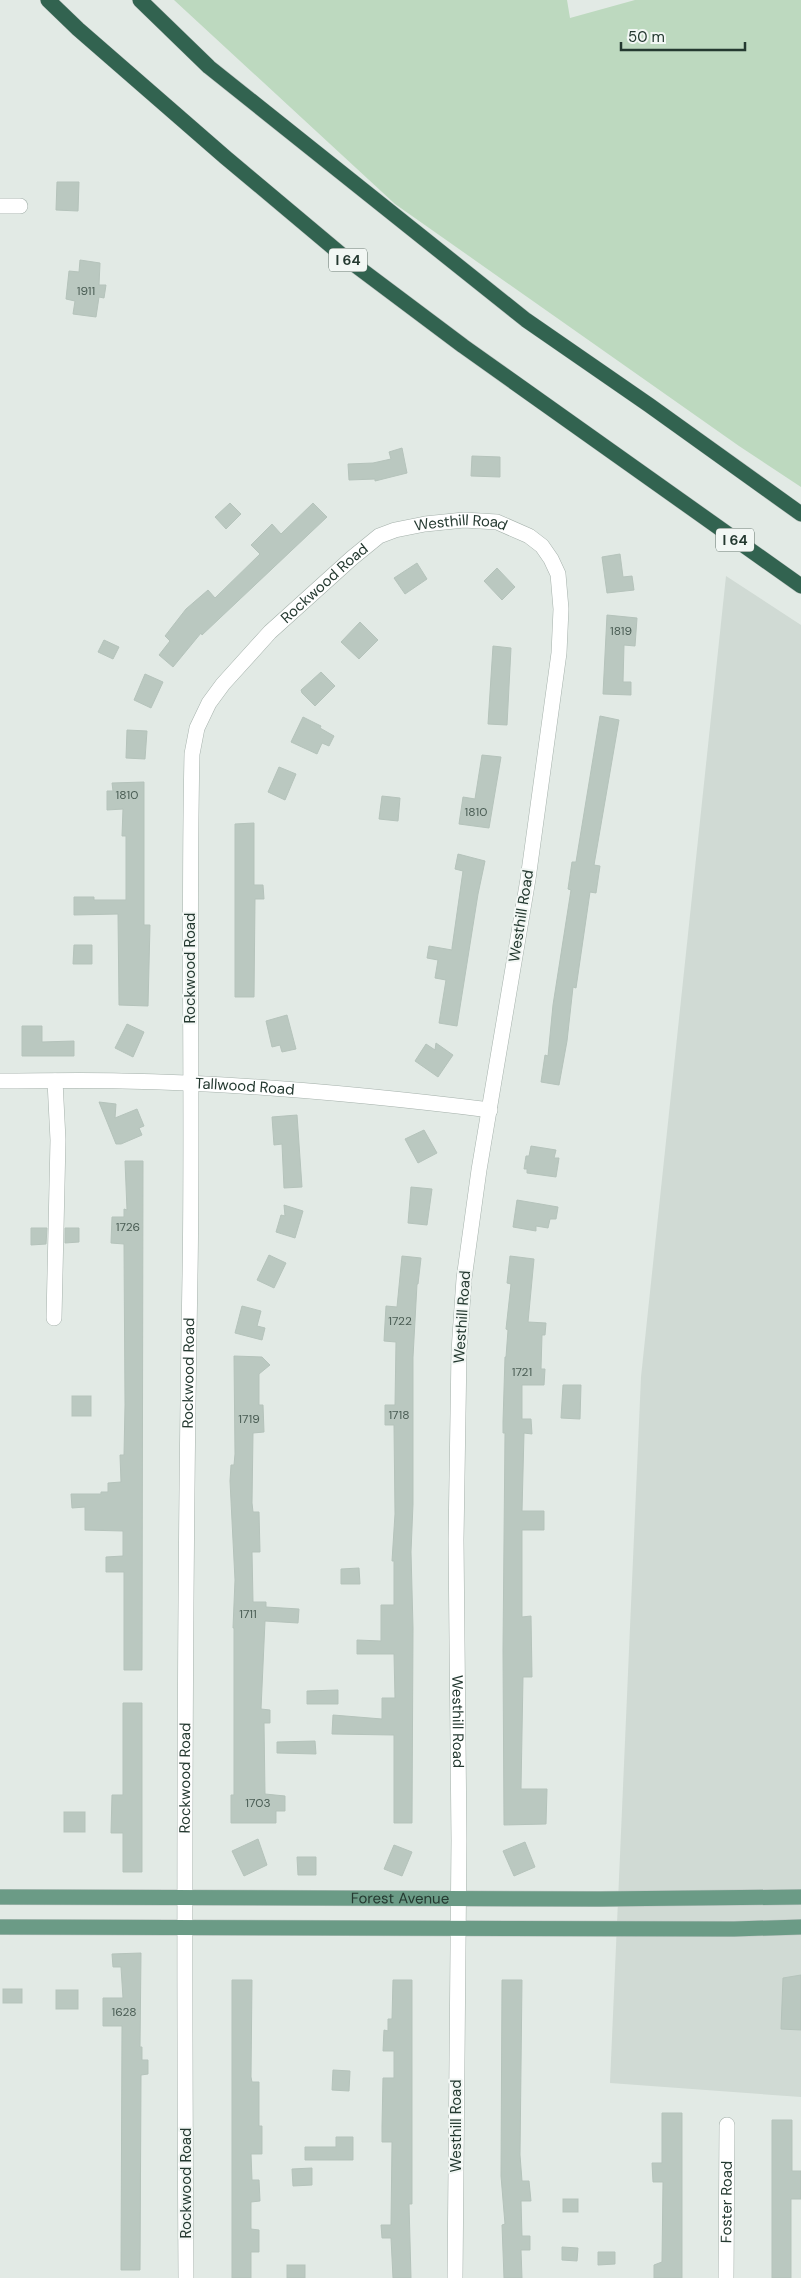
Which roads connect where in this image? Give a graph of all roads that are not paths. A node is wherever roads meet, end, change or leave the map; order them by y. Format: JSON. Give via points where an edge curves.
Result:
{"nodes":[{"id":1,"x":48,"y":0,"type":"edge"},
{"id":2,"x":140,"y":0,"type":"edge"},
{"id":3,"x":0,"y":206,"type":"edge"},
{"id":4,"x":20,"y":206,"type":"dead end"},
{"id":5,"x":801,"y":514,"type":"edge"},
{"id":6,"x":373,"y":541,"type":"joint"},
{"id":7,"x":801,"y":586,"type":"edge"},
{"id":8,"x":0,"y":1081,"type":"edge"},
{"id":9,"x":55,"y":1081,"type":"junction"},
{"id":10,"x":190,"y":1084,"type":"junction"},
{"id":11,"x":490,"y":1110,"type":"junction"},
{"id":12,"x":54,"y":1318,"type":"dead end"},
{"id":13,"x":0,"y":1897,"type":"edge"},
{"id":14,"x":801,"y":1897,"type":"edge"},
{"id":15,"x":186,"y":1898,"type":"junction"},
{"id":16,"x":458,"y":1898,"type":"junction"},
{"id":17,"x":801,"y":1927,"type":"edge"},
{"id":18,"x":0,"y":1928,"type":"edge"},
{"id":19,"x":186,"y":1928,"type":"junction"},
{"id":20,"x":457,"y":1928,"type":"junction"},
{"id":21,"x":727,"y":2124,"type":"dead end"},
{"id":22,"x":186,"y":2278,"type":"edge"},
{"id":23,"x":455,"y":2278,"type":"edge"},
{"id":24,"x":726,"y":2278,"type":"edge"}],
"edges":[{"from":1,"to":7,"type":"highway","number":"I 64","via":[[342,256],[471,352]]},
{"from":2,"to":5,"type":"highway","via":[[209,67],[526,320]]},
{"from":3,"to":4,"type":"street"},
{"from":6,"to":10,"type":"street","name":"Rockwood Road","via":[[270,632],[208,703],[197,728],[192,754]]},
{"from":6,"to":11,"type":"street","name":"Westhill Road","via":[[395,530],[425,524],[464,520],[497,522],[514,528],[542,546],[558,574],[561,609],[559,653],[528,879]]},
{"from":8,"to":9,"type":"street","name":"Tallwood Road"},
{"from":9,"to":10,"type":"street","name":"Tallwood Road"},
{"from":9,"to":12,"type":"street","via":[[58,1140]]},
{"from":10,"to":11,"type":"street","name":"Tallwood Road","via":[[419,1101]]},
{"from":10,"to":15,"type":"street","name":"Rockwood Road"},
{"from":11,"to":16,"type":"street","name":"Westhill Road","via":[[464,1279],[459,1351],[456,1540]]},
{"from":13,"to":15,"type":"main road","name":"Forest Avenue"},
{"from":14,"to":16,"type":"main road","name":"Forest Avenue"},
{"from":15,"to":16,"type":"main road","name":"Forest Avenue"},
{"from":15,"to":19,"type":"street","name":"Rockwood Road"},
{"from":16,"to":20,"type":"street","name":"Westhill Road"},
{"from":17,"to":20,"type":"main road","name":"Forest Avenue"},
{"from":18,"to":19,"type":"main road","name":"Forest Avenue"},
{"from":19,"to":20,"type":"main road","name":"Forest Avenue"},
{"from":19,"to":22,"type":"street","name":"Rockwood Road"},
{"from":20,"to":23,"type":"street","name":"Westhill Road"},
{"from":21,"to":24,"type":"street","name":"Foster Road"}]}
